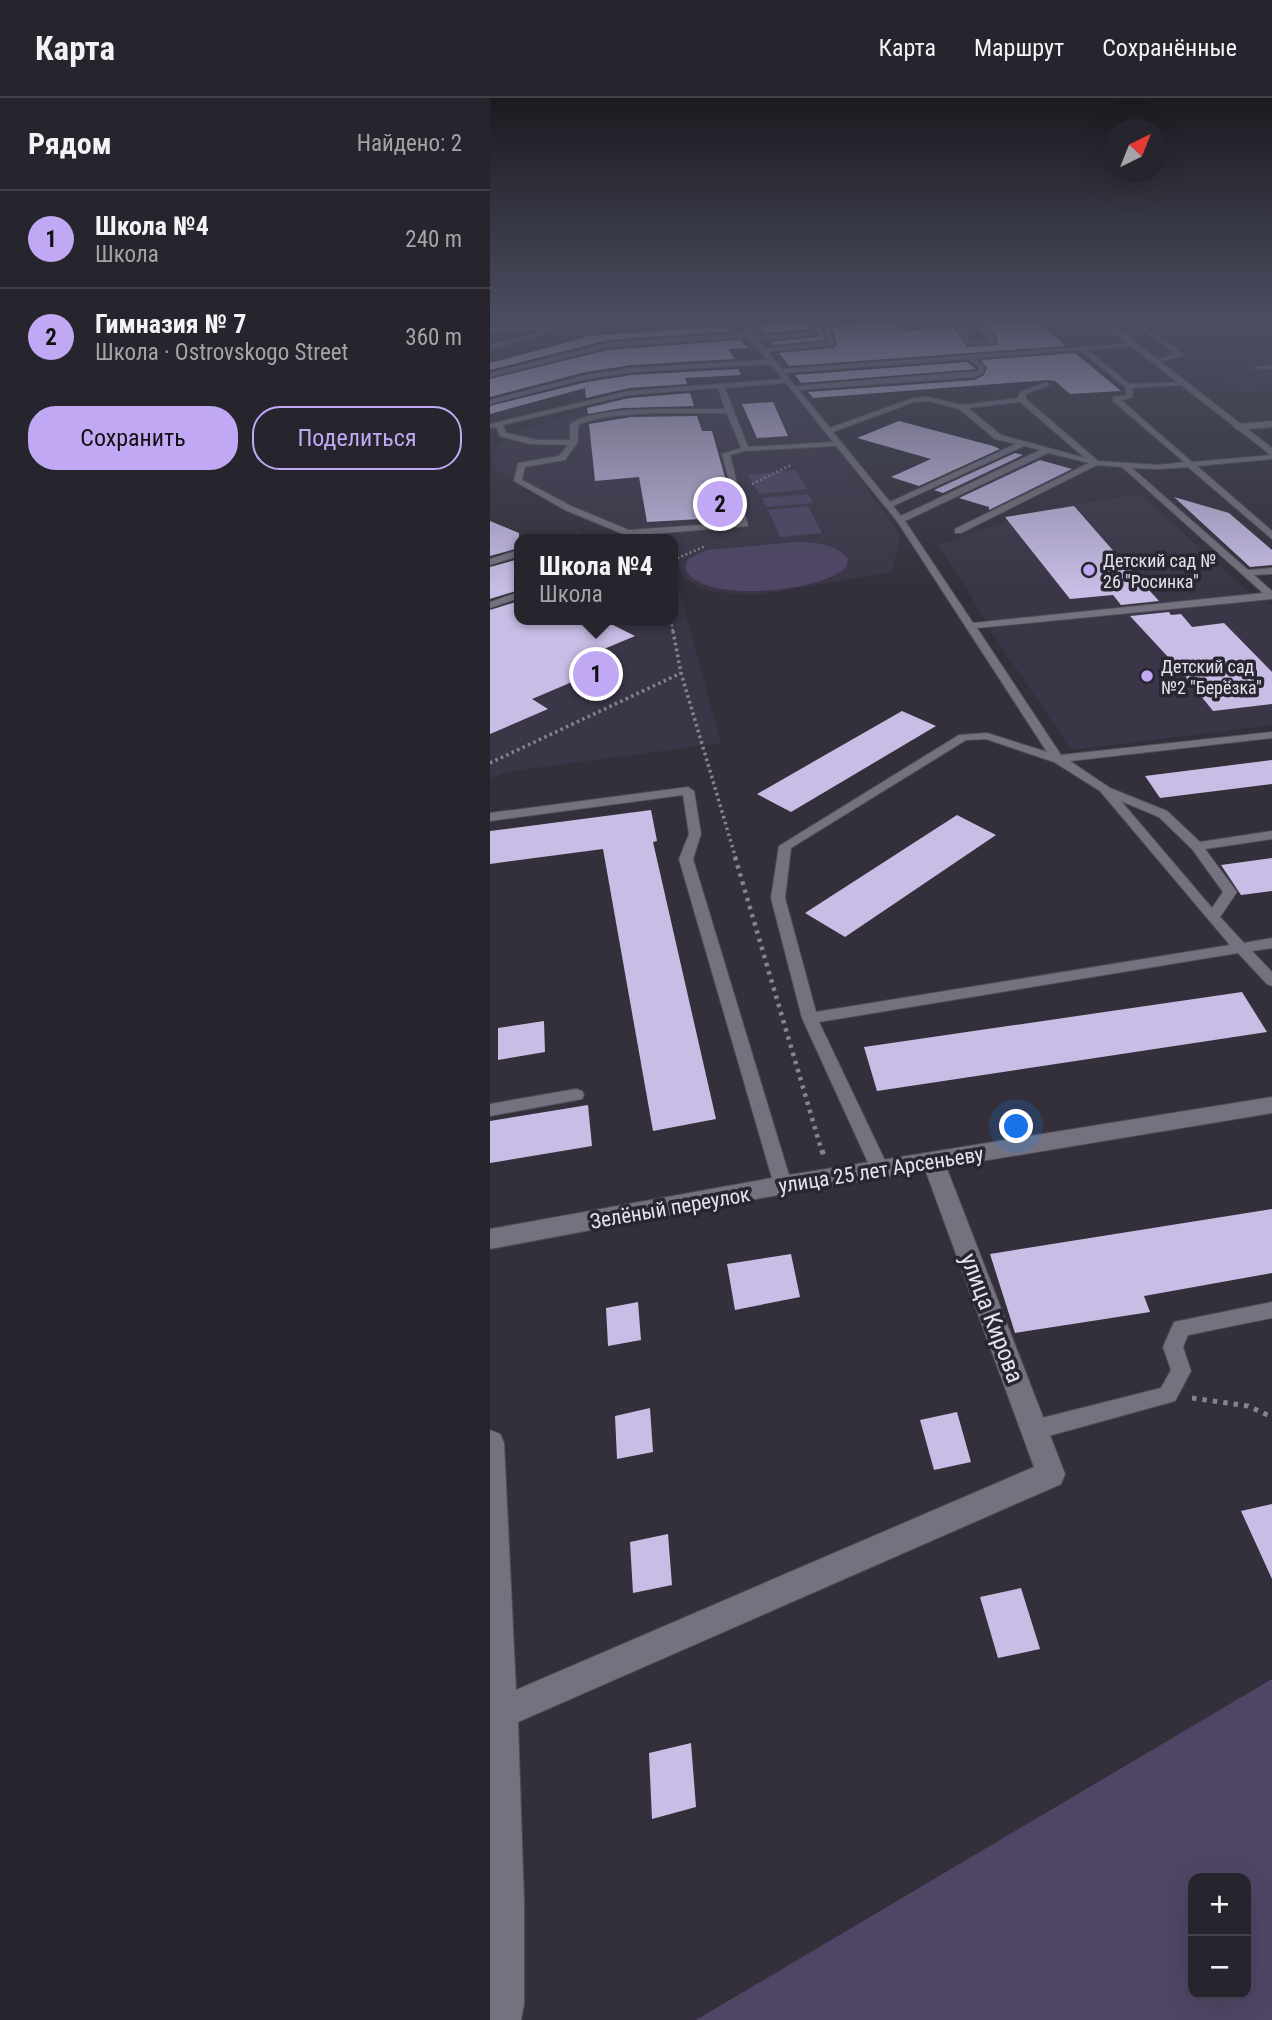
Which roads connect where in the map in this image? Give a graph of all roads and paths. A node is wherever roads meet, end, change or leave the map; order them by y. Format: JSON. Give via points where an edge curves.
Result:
{"nodes":[{"id":1,"x":555,"y":411,"type":"edge"},
{"id":2,"x":732,"y":411,"type":"joint"},
{"id":3,"x":812,"y":411,"type":"edge"},
{"id":4,"x":888,"y":411,"type":"edge"},
{"id":5,"x":966,"y":411,"type":"edge"},
{"id":6,"x":1035,"y":411,"type":"edge"},
{"id":7,"x":1129,"y":411,"type":"edge"},
{"id":8,"x":1217,"y":411,"type":"edge"},
{"id":9,"x":1272,"y":424,"type":"edge"},
{"id":10,"x":495,"y":425,"type":"edge"},
{"id":11,"x":1238,"y":427,"type":"junction"},
{"id":12,"x":830,"y":431,"type":"junction"},
{"id":13,"x":574,"y":442,"type":"junction"},
{"id":14,"x":836,"y":444,"type":"junction"},
{"id":15,"x":1022,"y":444,"type":"junction"},
{"id":16,"x":745,"y":449,"type":"junction"},
{"id":17,"x":1047,"y":450,"type":"junction"},
{"id":18,"x":1272,"y":455,"type":"edge"},
{"id":19,"x":1096,"y":463,"type":"junction"},
{"id":20,"x":1125,"y":466,"type":"junction"},
{"id":21,"x":1192,"y":466,"type":"junction"},
{"id":22,"x":889,"y":505,"type":"junction"},
{"id":23,"x":901,"y":520,"type":"junction"},
{"id":24,"x":958,"y":531,"type":"dead end"},
{"id":25,"x":1272,"y":536,"type":"edge"},
{"id":26,"x":514,"y":555,"type":"edge"},
{"id":27,"x":490,"y":562,"type":"edge"},
{"id":28,"x":1272,"y":571,"type":"edge"},
{"id":29,"x":1248,"y":573,"type":"junction"},
{"id":30,"x":1272,"y":596,"type":"edge"},
{"id":31,"x":514,"y":597,"type":"edge"},
{"id":32,"x":490,"y":606,"type":"edge"},
{"id":33,"x":672,"y":625,"type":"edge"},
{"id":34,"x":971,"y":626,"type":"junction"},
{"id":35,"x":681,"y":673,"type":"junction"},
{"id":36,"x":1272,"y":735,"type":"edge"},
{"id":37,"x":1058,"y":758,"type":"junction"},
{"id":38,"x":490,"y":763,"type":"edge"},
{"id":39,"x":1104,"y":788,"type":"junction"},
{"id":40,"x":490,"y":817,"type":"edge"},
{"id":41,"x":1272,"y":835,"type":"edge"},
{"id":42,"x":1196,"y":846,"type":"junction"},
{"id":43,"x":1213,"y":918,"type":"junction"},
{"id":44,"x":1272,"y":943,"type":"edge"},
{"id":45,"x":1243,"y":948,"type":"junction"},
{"id":46,"x":1272,"y":981,"type":"edge"},
{"id":47,"x":810,"y":1018,"type":"junction"},
{"id":48,"x":576,"y":1095,"type":"dead end"},
{"id":49,"x":1272,"y":1105,"type":"edge"},
{"id":50,"x":490,"y":1110,"type":"edge"},
{"id":51,"x":933,"y":1161,"type":"junction"},
{"id":52,"x":880,"y":1169,"type":"junction"},
{"id":53,"x":830,"y":1179,"type":"junction"},
{"id":54,"x":783,"y":1185,"type":"junction"},
{"id":55,"x":490,"y":1239,"type":"edge"},
{"id":56,"x":1272,"y":1310,"type":"edge"},
{"id":57,"x":1168,"y":1395,"type":"junction"},
{"id":58,"x":1272,"y":1417,"type":"edge"},
{"id":59,"x":1034,"y":1430,"type":"junction"},
{"id":60,"x":490,"y":1443,"type":"edge"},
{"id":61,"x":496,"y":1716,"type":"edge"},
{"id":62,"x":502,"y":2020,"type":"edge"}],
"edges":[{"from":1,"to":10,"type":"lane"},
{"from":2,"to":13,"type":"lane","via":[[580,420],[574,424]]},
{"from":2,"to":16,"type":"lane"},
{"from":3,"to":12,"type":"lane"},
{"from":4,"to":12,"type":"lane"},
{"from":5,"to":15,"type":"lane","via":[[998,438]]},
{"from":6,"to":19,"type":"lane"},
{"from":7,"to":21,"type":"lane"},
{"from":8,"to":11,"type":"main road"},
{"from":9,"to":11,"type":"main road"},
{"from":10,"to":13,"type":"lane","via":[[511,438],[541,444]]},
{"from":11,"to":18,"type":"main road"},
{"from":12,"to":14,"type":"lane"},
{"from":13,"to":16,"type":"lane","via":[[562,458],[521,465],[518,481],[628,533],[745,524],[726,454]]},
{"from":14,"to":16,"type":"lane"},
{"from":14,"to":22,"type":"lane"},
{"from":15,"to":17,"type":"lane"},
{"from":15,"to":22,"type":"lane"},
{"from":17,"to":19,"type":"lane"},
{"from":17,"to":23,"type":"lane"},
{"from":18,"to":21,"type":"lane"},
{"from":19,"to":20,"type":"lane"},
{"from":19,"to":24,"type":"lane"},
{"from":20,"to":21,"type":"lane"},
{"from":20,"to":29,"type":"lane"},
{"from":21,"to":25,"type":"lane"},
{"from":22,"to":23,"type":"lane"},
{"from":23,"to":34,"type":"lane"},
{"from":26,"to":27,"type":"lane"},
{"from":28,"to":29,"type":"lane"},
{"from":29,"to":30,"type":"lane"},
{"from":30,"to":34,"type":"lane"},
{"from":31,"to":32,"type":"lane"},
{"from":33,"to":35,"type":"path"},
{"from":34,"to":37,"type":"lane"},
{"from":35,"to":38,"type":"path"},
{"from":35,"to":53,"type":"path"},
{"from":36,"to":37,"type":"lane"},
{"from":37,"to":39,"type":"lane"},
{"from":37,"to":47,"type":"lane","via":[[987,736],[963,737],[785,846],[778,898]]},
{"from":39,"to":42,"type":"lane","via":[[1163,814]]},
{"from":39,"to":43,"type":"lane"},
{"from":40,"to":54,"type":"lane","via":[[688,791],[695,834],[686,859]]},
{"from":41,"to":42,"type":"lane"},
{"from":42,"to":43,"type":"lane","via":[[1230,892]]},
{"from":43,"to":45,"type":"lane"},
{"from":44,"to":45,"type":"lane"},
{"from":45,"to":46,"type":"lane"},
{"from":45,"to":47,"type":"lane"},
{"from":47,"to":52,"type":"lane"},
{"from":48,"to":50,"type":"lane"},
{"from":49,"to":51,"type":"main road","name":"улица 25 лет Арсеньеву"},
{"from":51,"to":52,"type":"main road","name":"улица 25 лет Арсеньеву"},
{"from":51,"to":55,"type":"main road","name":"Зелёный переулок"},
{"from":51,"to":59,"type":"main road","name":"улица Кирова"},
{"from":52,"to":53,"type":"main road","name":"улица 25 лет Арсеньеву"},
{"from":53,"to":54,"type":"main road","name":"улица 25 лет Арсеньеву"},
{"from":54,"to":55,"type":"main road","name":"улица 25 лет Арсеньеву"},
{"from":56,"to":57,"type":"lane","via":[[1181,1328],[1173,1346],[1181,1371]]},
{"from":57,"to":58,"type":"path","via":[[1248,1406]]},
{"from":57,"to":59,"type":"lane"},
{"from":59,"to":61,"type":"main road","name":"улица Кирова","via":[[1051,1474]]},
{"from":60,"to":61,"type":"main road"},
{"from":61,"to":62,"type":"main road","via":[[506,1902]]}]}
